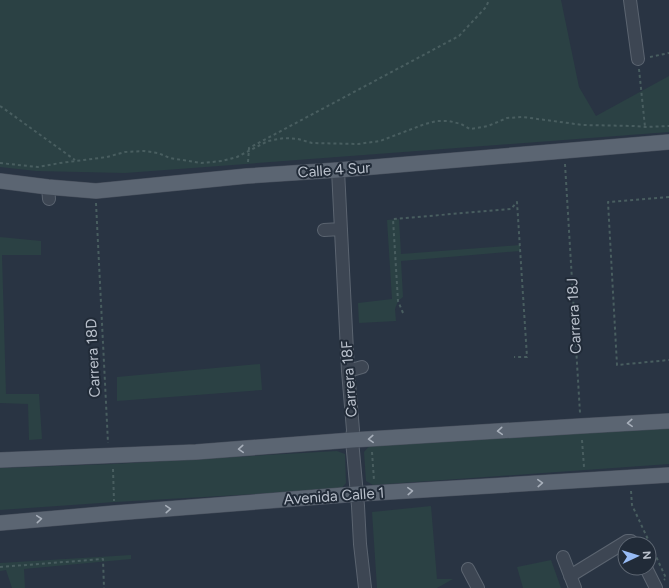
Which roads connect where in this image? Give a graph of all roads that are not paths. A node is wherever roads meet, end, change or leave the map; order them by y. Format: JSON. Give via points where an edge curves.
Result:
{"nodes":[{"id":1,"x":630,"y":0,"type":"edge"},
{"id":2,"x":638,"y":59,"type":"road end"},
{"id":3,"x":669,"y":142,"type":"edge"},
{"id":4,"x":338,"y":170,"type":"junction"},
{"id":5,"x":0,"y":181,"type":"edge"},
{"id":6,"x":341,"y":229,"type":"junction"},
{"id":7,"x":324,"y":230,"type":"dead end"},
{"id":8,"x":362,"y":367,"type":"dead end"},
{"id":9,"x":348,"y":371,"type":"junction"},
{"id":10,"x":669,"y":422,"type":"edge"},
{"id":11,"x":352,"y":440,"type":"junction"},
{"id":12,"x":0,"y":460,"type":"edge"},
{"id":13,"x":669,"y":475,"type":"edge"},
{"id":14,"x":356,"y":494,"type":"junction"},
{"id":15,"x":0,"y":523,"type":"edge"},
{"id":16,"x":617,"y":547,"type":"edge"},
{"id":17,"x":563,"y":557,"type":"dead end"},
{"id":18,"x":468,"y":569,"type":"dead end"},
{"id":19,"x":570,"y":576,"type":"junction"},
{"id":20,"x":652,"y":576,"type":"edge"},
{"id":21,"x":659,"y":585,"type":"edge"},
{"id":22,"x":365,"y":588,"type":"edge"},
{"id":23,"x":478,"y":588,"type":"edge"},
{"id":24,"x":575,"y":588,"type":"edge"}],
"edges":[{"from":1,"to":2,"type":"street"},
{"from":3,"to":4,"type":"main road","name":"Calle 4 Sur"},
{"from":4,"to":5,"type":"main road","name":"Calle 4 Sur","via":[[48,193]]},
{"from":4,"to":6,"type":"street","name":"Carrera 18F"},
{"from":6,"to":7,"type":"street"},
{"from":6,"to":9,"type":"street","name":"Carrera 18F"},
{"from":8,"to":9,"type":"street"},
{"from":9,"to":11,"type":"street","name":"Carrera 18F"},
{"from":10,"to":11,"type":"main road","one_way":true},
{"from":11,"to":12,"type":"main road","one_way":true,"via":[[196,452]]},
{"from":11,"to":14,"type":"street","name":"Carrera 18F"},
{"from":14,"to":13,"type":"main road","name":"Avenida Calle 1","one_way":true},
{"from":15,"to":14,"type":"main road","name":"Avenida Calle 1","one_way":true},
{"from":14,"to":22,"type":"street","name":"Carrera 18F","via":[[354,544]]},
{"from":16,"to":19,"type":"street"},
{"from":17,"to":19,"type":"street"},
{"from":18,"to":23,"type":"street"},
{"from":19,"to":24,"type":"street"},
{"from":20,"to":21,"type":"street"}]}
